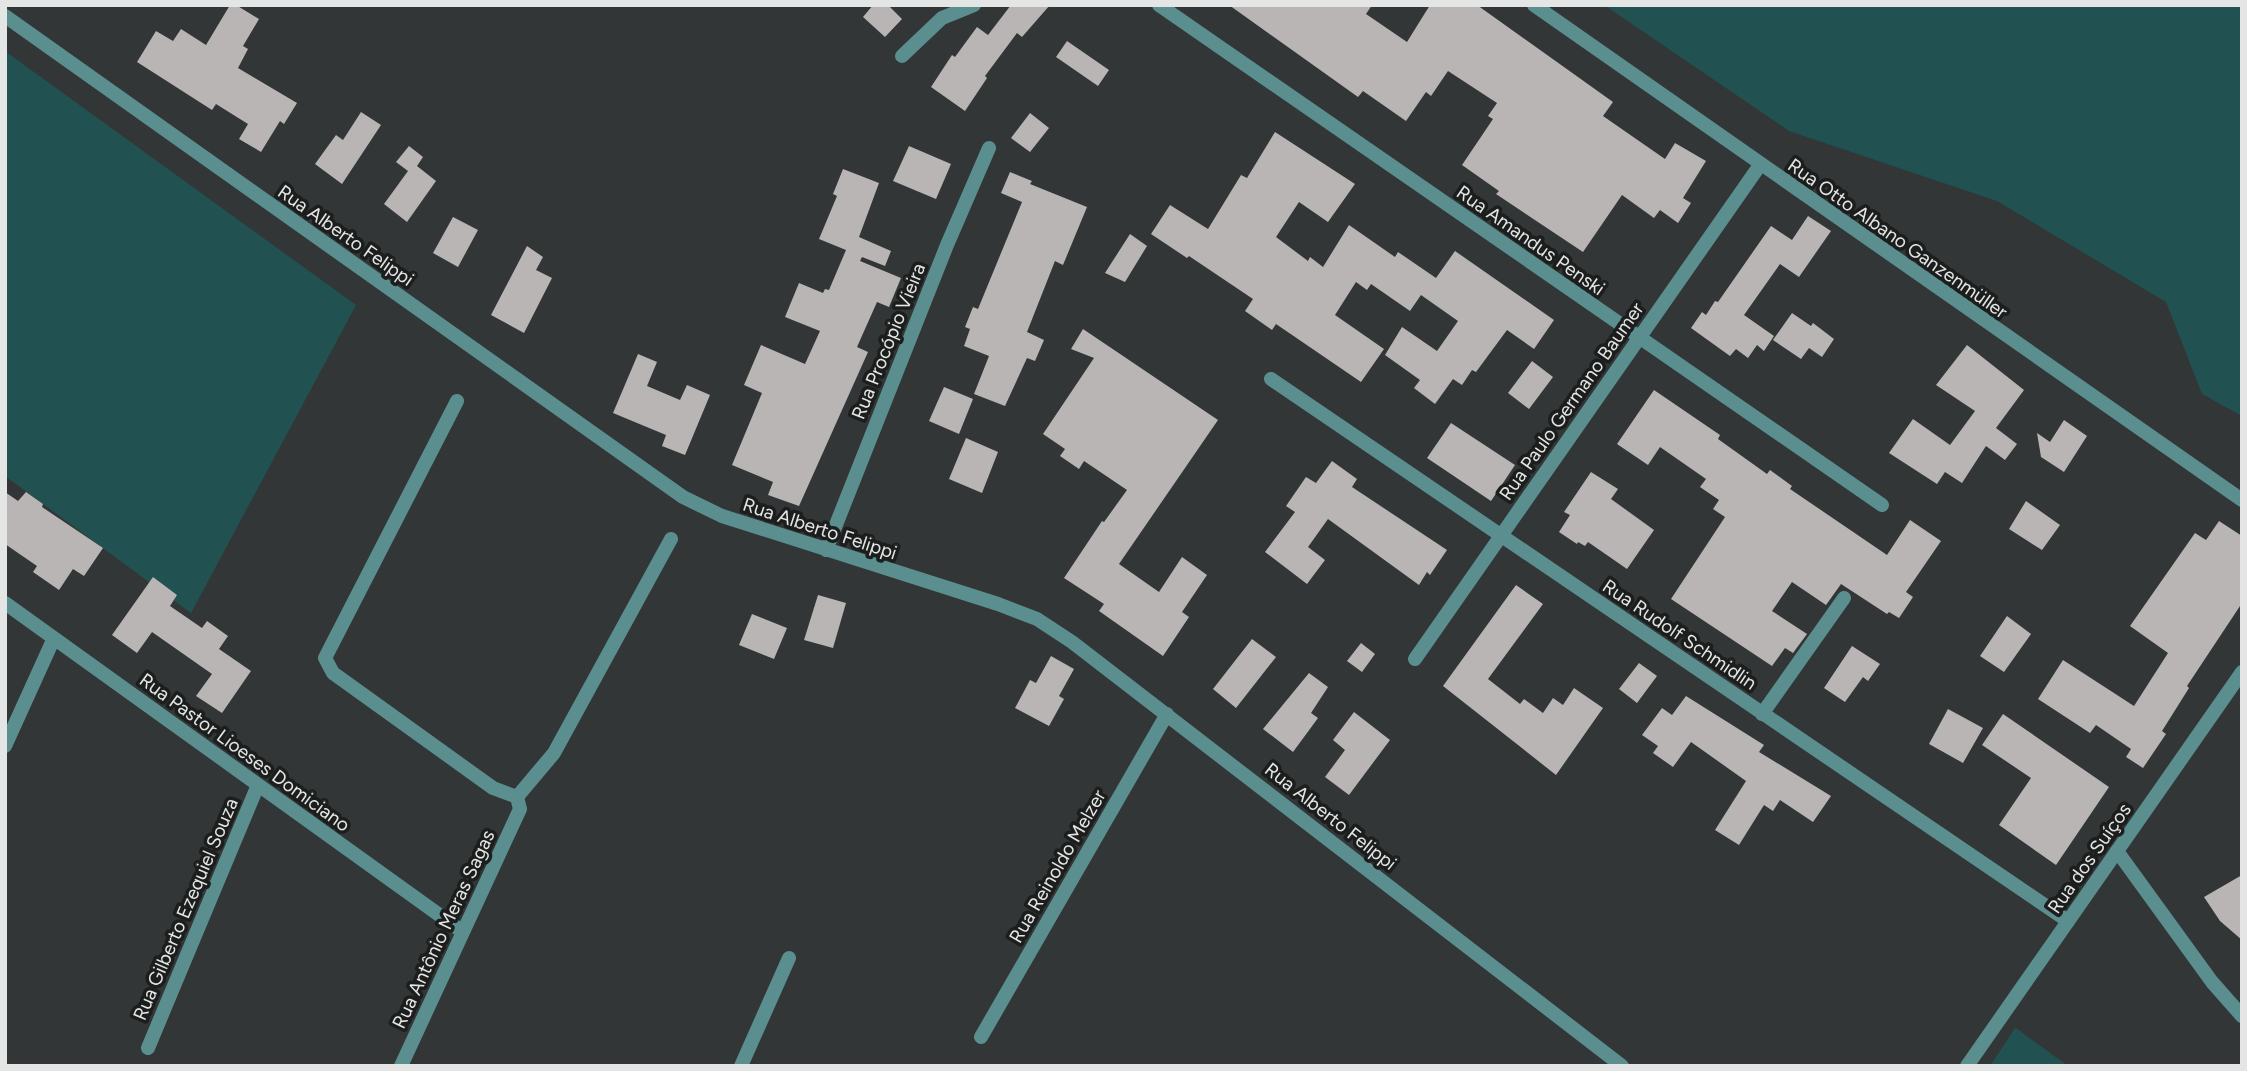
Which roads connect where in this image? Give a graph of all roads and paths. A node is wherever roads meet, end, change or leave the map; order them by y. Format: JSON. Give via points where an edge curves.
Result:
{"nodes":[{"id":1,"x":974,"y":5,"type":"edge"},
{"id":2,"x":1159,"y":5,"type":"edge"},
{"id":3,"x":1534,"y":5,"type":"edge"},
{"id":4,"x":5,"y":16,"type":"edge"},
{"id":5,"x":902,"y":56,"type":"dead end"},
{"id":6,"x":989,"y":148,"type":"dead end"},
{"id":7,"x":1760,"y":165,"type":"junction"},
{"id":8,"x":1639,"y":338,"type":"junction"},
{"id":9,"x":1271,"y":379,"type":"dead end"},
{"id":10,"x":457,"y":401,"type":"dead end"},
{"id":11,"x":2242,"y":500,"type":"edge"},
{"id":12,"x":1882,"y":505,"type":"dead end"},
{"id":13,"x":1501,"y":535,"type":"junction"},
{"id":14,"x":671,"y":539,"type":"dead end"},
{"id":15,"x":826,"y":550,"type":"junction"},
{"id":16,"x":1844,"y":598,"type":"dead end"},
{"id":17,"x":5,"y":603,"type":"edge"},
{"id":18,"x":54,"y":638,"type":"junction"},
{"id":19,"x":1415,"y":659,"type":"dead end"},
{"id":20,"x":2242,"y":672,"type":"edge"},
{"id":21,"x":1167,"y":714,"type":"junction"},
{"id":22,"x":1762,"y":714,"type":"junction"},
{"id":23,"x":5,"y":746,"type":"edge"},
{"id":24,"x":258,"y":785,"type":"junction"},
{"id":25,"x":518,"y":803,"type":"junction"},
{"id":26,"x":2117,"y":850,"type":"junction"},
{"id":27,"x":2068,"y":921,"type":"junction"},
{"id":28,"x":463,"y":932,"type":"junction"},
{"id":29,"x":789,"y":958,"type":"dead end"},
{"id":30,"x":2242,"y":1016,"type":"edge"},
{"id":31,"x":981,"y":1037,"type":"dead end"},
{"id":32,"x":148,"y":1048,"type":"dead end"},
{"id":33,"x":401,"y":1066,"type":"edge"},
{"id":34,"x":741,"y":1066,"type":"edge"},
{"id":35,"x":1622,"y":1066,"type":"edge"},
{"id":36,"x":1967,"y":1066,"type":"edge"}],
"edges":[{"from":1,"to":5,"type":"street","via":[[942,18]]},
{"from":2,"to":8,"type":"street","name":"Rua Amandus Penski"},
{"from":3,"to":7,"type":"street","name":"Rua Otto Albano Ganzenmüller"},
{"from":4,"to":15,"type":"street","name":"Rua Alberto Felippi","via":[[683,497],[722,516]]},
{"from":6,"to":15,"type":"street","name":"Rua Procópio Vieira"},
{"from":7,"to":8,"type":"street","name":"Rua Paulo Germano Baumer"},
{"from":7,"to":11,"type":"street","name":"Rua Otto Albano Ganzenmüller"},
{"from":8,"to":12,"type":"street","name":"Rua Amandus Penski"},
{"from":8,"to":13,"type":"street","name":"Rua Paulo Germano Baumer"},
{"from":9,"to":13,"type":"street","name":"Rua Rudolf Schmidlin"},
{"from":10,"to":25,"type":"street","via":[[325,658],[333,673]]},
{"from":13,"to":19,"type":"street","name":"Rua Paulo Germano Baumer"},
{"from":13,"to":22,"type":"street","name":"Rua Rudolf Schmidlin"},
{"from":14,"to":25,"type":"street","name":"Rua Antônio Meras Sagas","via":[[554,753]]},
{"from":15,"to":21,"type":"street","name":"Rua Alberto Felippi","via":[[1037,619]]},
{"from":16,"to":22,"type":"street"},
{"from":17,"to":18,"type":"street","name":"Rua Pastor Lioeses Domiciano"},
{"from":18,"to":23,"type":"street"},
{"from":18,"to":24,"type":"street","name":"Rua Pastor Lioeses Domiciano"},
{"from":20,"to":26,"type":"street","name":"Rua dos Suíços"},
{"from":21,"to":31,"type":"street","name":"Rua Reinoldo Melzer"},
{"from":21,"to":35,"type":"street","name":"Rua Alberto Felippi"},
{"from":22,"to":27,"type":"street","name":"Rua Rudolf Schmidlin"},
{"from":24,"to":28,"type":"street","name":"Rua Pastor Lioeses Domiciano"},
{"from":24,"to":32,"type":"street","name":"Rua Gilberto Ezequiel Souza"},
{"from":25,"to":28,"type":"street","name":"Rua Antônio Meras Sagas"},
{"from":26,"to":27,"type":"street","name":"Rua dos Suíços"},
{"from":26,"to":30,"type":"street","via":[[2212,982]]},
{"from":27,"to":36,"type":"street","name":"Rua dos Suíços"},
{"from":28,"to":33,"type":"street","name":"Rua Antônio Meras Sagas"},
{"from":29,"to":34,"type":"street"}]}
